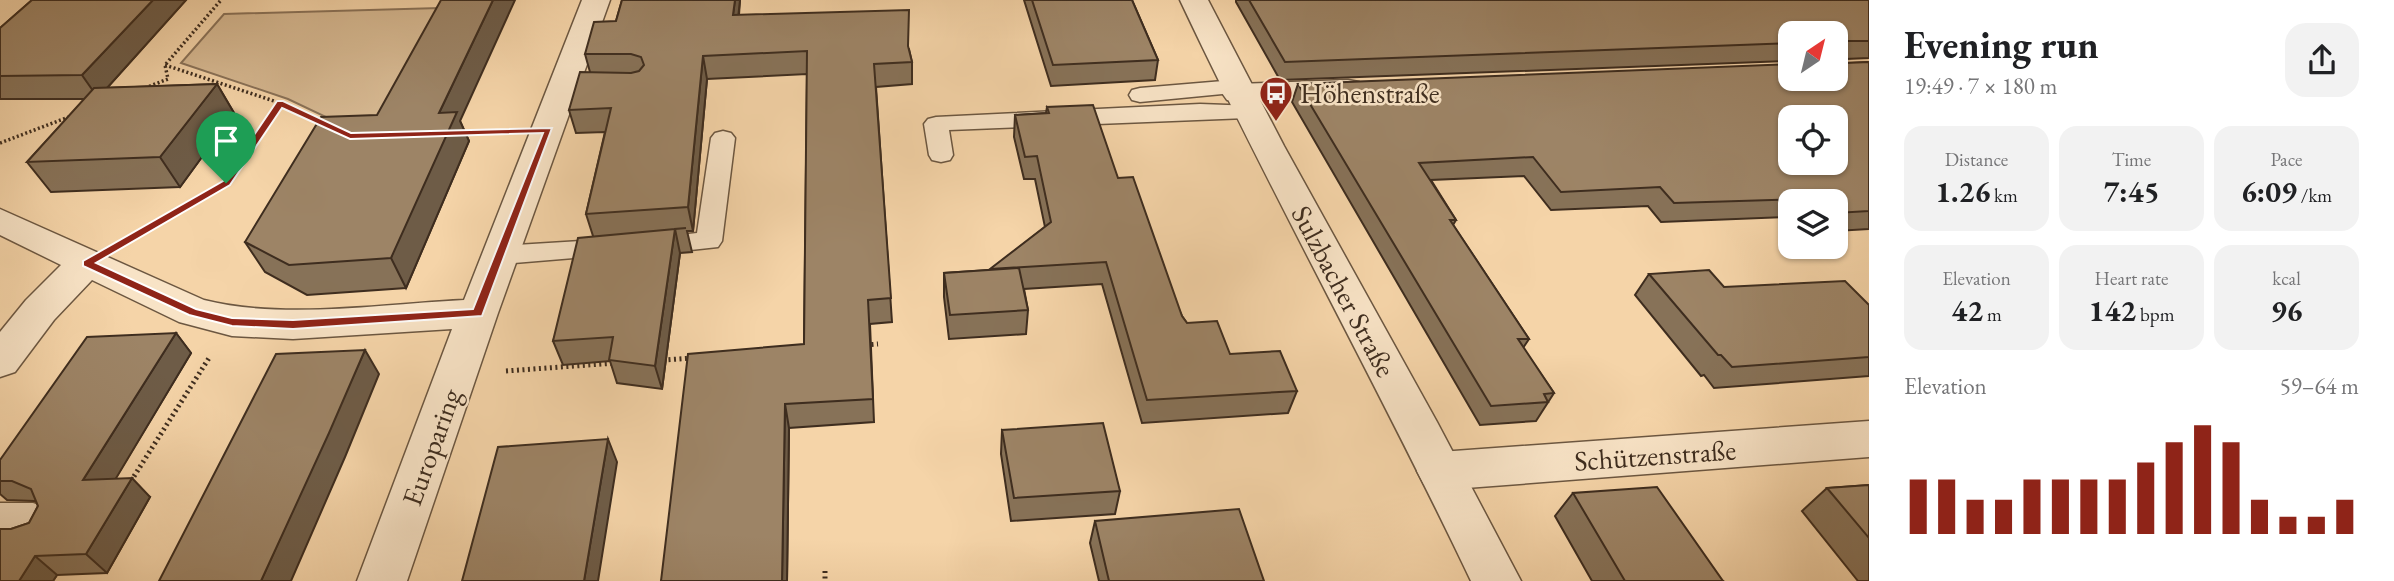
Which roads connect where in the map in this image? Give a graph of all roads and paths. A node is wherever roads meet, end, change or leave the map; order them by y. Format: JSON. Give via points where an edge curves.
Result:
{"nodes":[{"id":1,"x":221,"y":0,"type":"edge"},
{"id":2,"x":596,"y":0,"type":"edge"},
{"id":3,"x":1194,"y":0,"type":"edge"},
{"id":4,"x":165,"y":65,"type":"junction"},
{"id":5,"x":1376,"y":88,"type":"edge"},
{"id":6,"x":142,"y":89,"type":"edge"},
{"id":7,"x":1240,"y":97,"type":"junction"},
{"id":8,"x":280,"y":103,"type":"junction"},
{"id":9,"x":929,"y":107,"type":"dead end"},
{"id":10,"x":77,"y":113,"type":"edge"},
{"id":11,"x":327,"y":125,"type":"edge"},
{"id":12,"x":549,"y":130,"type":"junction"},
{"id":13,"x":456,"y":133,"type":"edge"},
{"id":14,"x":723,"y":138,"type":"dead end"},
{"id":15,"x":0,"y":143,"type":"edge"},
{"id":16,"x":942,"y":155,"type":"dead end"},
{"id":17,"x":0,"y":221,"type":"edge"},
{"id":18,"x":501,"y":255,"type":"junction"},
{"id":19,"x":86,"y":263,"type":"junction"},
{"id":20,"x":478,"y":313,"type":"junction"},
{"id":21,"x":232,"y":322,"type":"junction"},
{"id":22,"x":878,"y":344,"type":"dead end"},
{"id":23,"x":864,"y":345,"type":"edge"},
{"id":24,"x":701,"y":357,"type":"edge"},
{"id":25,"x":660,"y":360,"type":"edge"},
{"id":26,"x":0,"y":361,"type":"edge"},
{"id":27,"x":620,"y":363,"type":"edge"},
{"id":28,"x":457,"y":375,"type":"junction"},
{"id":29,"x":1869,"y":439,"type":"edge"},
{"id":30,"x":1440,"y":471,"type":"junction"},
{"id":31,"x":129,"y":483,"type":"edge"},
{"id":32,"x":825,"y":571,"type":"dead end"},
{"id":33,"x":383,"y":581,"type":"edge"},
{"id":34,"x":825,"y":581,"type":"edge"},
{"id":35,"x":1496,"y":581,"type":"edge"}],
"edges":[{"from":1,"to":4,"type":"path"},
{"from":2,"to":12,"type":"street","name":"Europaring","via":[[576,86]]},
{"from":3,"to":7,"type":"street","name":"Sulzbacher Straße"},
{"from":4,"to":6,"type":"path","via":[[168,79]]},
{"from":4,"to":8,"type":"path"},
{"from":5,"to":7,"type":"street"},
{"from":7,"to":9,"type":"lane"},
{"from":7,"to":16,"type":"lane","via":[[1224,110],[936,124]]},
{"from":7,"to":30,"type":"street","name":"Sulzbacher Straße"},
{"from":8,"to":11,"type":"path"},
{"from":8,"to":19,"type":"path","via":[[226,183]]},
{"from":10,"to":15,"type":"path"},
{"from":12,"to":13,"type":"path"},
{"from":12,"to":18,"type":"street","name":"Europaring"},
{"from":14,"to":18,"type":"lane","via":[[709,241]]},
{"from":17,"to":19,"type":"street"},
{"from":18,"to":20,"type":"street","name":"Europaring"},
{"from":19,"to":21,"type":"street","via":[[193,312]]},
{"from":19,"to":26,"type":"street","via":[[40,310]]},
{"from":20,"to":21,"type":"street","via":[[293,324]]},
{"from":20,"to":28,"type":"street","name":"Europaring"},
{"from":21,"to":31,"type":"path"},
{"from":22,"to":23,"type":"path"},
{"from":24,"to":25,"type":"path"},
{"from":27,"to":28,"type":"path"},
{"from":28,"to":33,"type":"street","name":"Europaring"},
{"from":29,"to":30,"type":"street","name":"Schützenstraße"},
{"from":30,"to":35,"type":"street","name":"Sulzbacher Straße"},
{"from":32,"to":34,"type":"path"}]}
